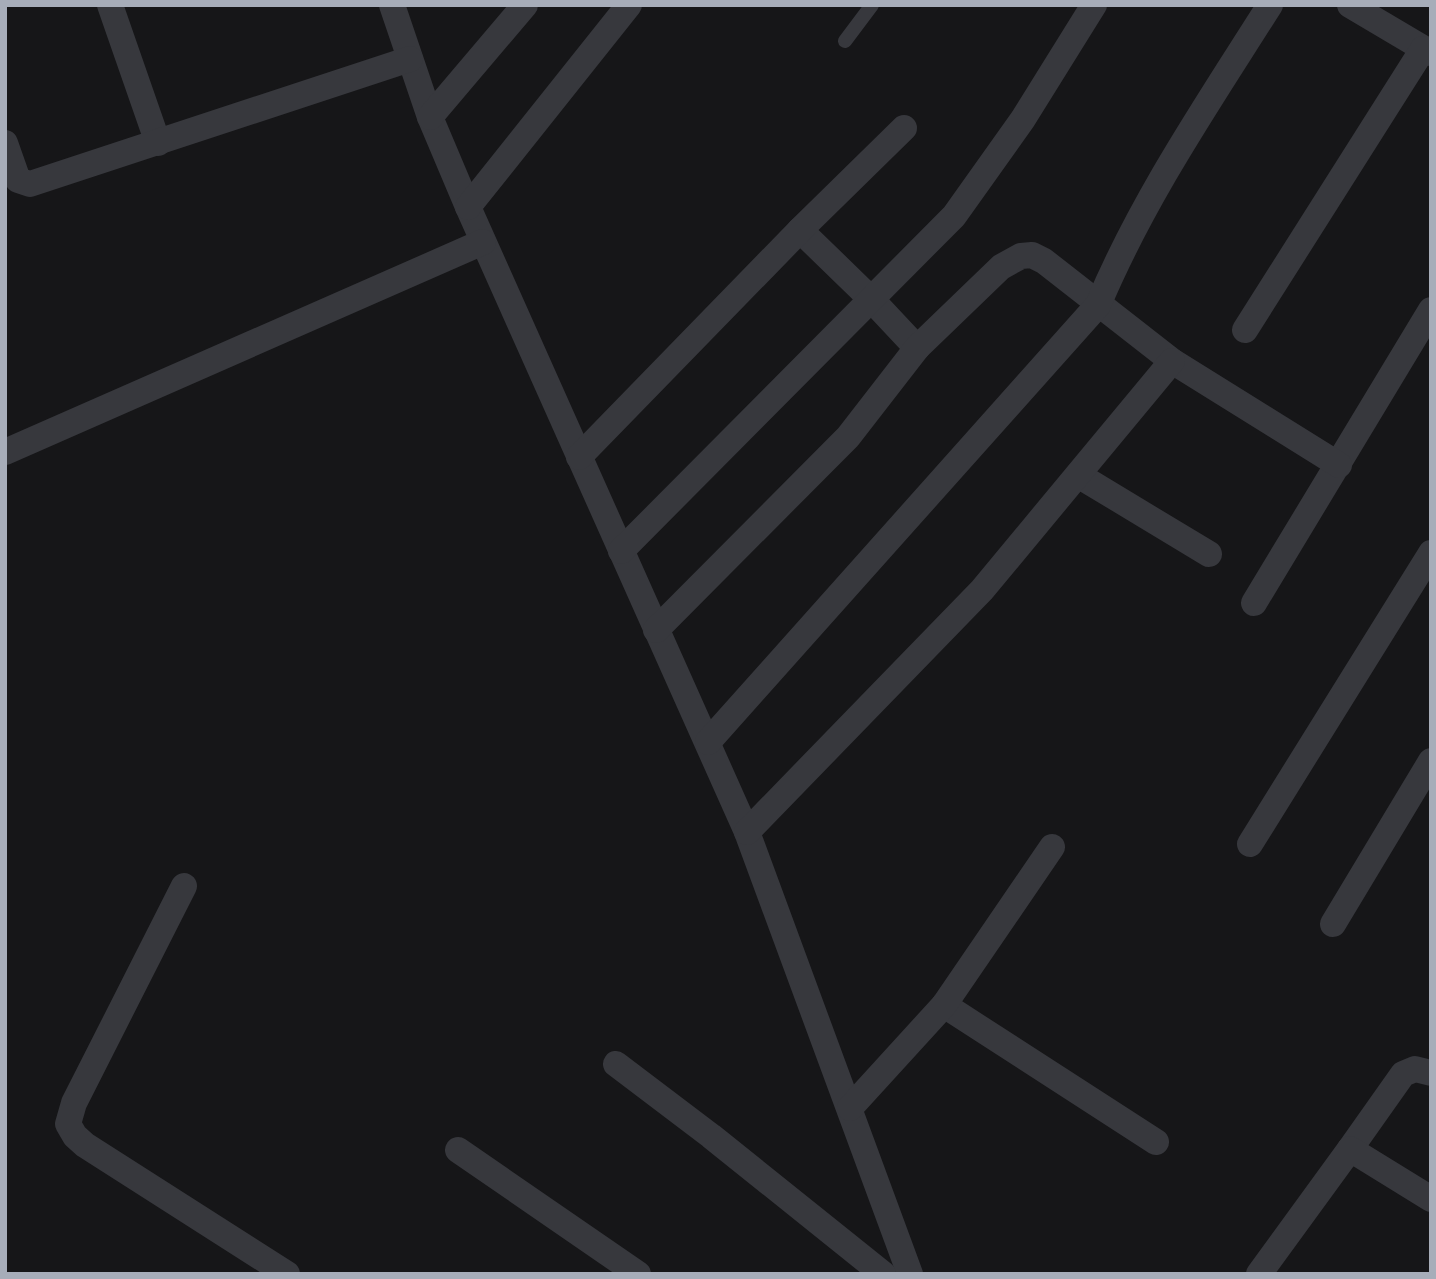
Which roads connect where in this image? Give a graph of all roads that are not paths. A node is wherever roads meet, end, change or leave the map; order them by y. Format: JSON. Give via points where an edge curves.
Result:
{"nodes":[{"id":1,"x":110,"y":5,"type":"edge"},
{"id":2,"x":392,"y":5,"type":"edge"},
{"id":3,"x":524,"y":5,"type":"edge"},
{"id":4,"x":629,"y":5,"type":"edge"},
{"id":5,"x":872,"y":5,"type":"edge"},
{"id":6,"x":1094,"y":5,"type":"edge"},
{"id":7,"x":1270,"y":5,"type":"edge"},
{"id":8,"x":1350,"y":5,"type":"edge"},
{"id":9,"x":845,"y":41,"type":"dead end"},
{"id":10,"x":1427,"y":51,"type":"edge"},
{"id":11,"x":410,"y":59,"type":"junction"},
{"id":12,"x":430,"y":117,"type":"junction"},
{"id":13,"x":904,"y":128,"type":"dead end"},
{"id":14,"x":5,"y":143,"type":"edge"},
{"id":15,"x":158,"y":143,"type":"junction"},
{"id":16,"x":468,"y":207,"type":"junction"},
{"id":17,"x":800,"y":230,"type":"junction"},
{"id":18,"x":483,"y":242,"type":"junction"},
{"id":19,"x":872,"y":300,"type":"junction"},
{"id":20,"x":1098,"y":305,"type":"junction"},
{"id":21,"x":1431,"y":310,"type":"edge"},
{"id":22,"x":1245,"y":330,"type":"dead end"},
{"id":23,"x":917,"y":348,"type":"junction"},
{"id":24,"x":1172,"y":361,"type":"junction"},
{"id":25,"x":5,"y":452,"type":"edge"},
{"id":26,"x":579,"y":457,"type":"junction"},
{"id":27,"x":1339,"y":465,"type":"junction"},
{"id":28,"x":1078,"y":475,"type":"junction"},
{"id":29,"x":621,"y":551,"type":"junction"},
{"id":30,"x":1431,"y":553,"type":"edge"},
{"id":31,"x":1209,"y":554,"type":"dead end"},
{"id":32,"x":1254,"y":603,"type":"dead end"},
{"id":33,"x":656,"y":630,"type":"junction"},
{"id":34,"x":708,"y":742,"type":"junction"},
{"id":35,"x":1431,"y":761,"type":"edge"},
{"id":36,"x":747,"y":832,"type":"junction"},
{"id":37,"x":1250,"y":844,"type":"dead end"},
{"id":38,"x":1052,"y":847,"type":"dead end"},
{"id":39,"x":184,"y":886,"type":"dead end"},
{"id":40,"x":1333,"y":924,"type":"dead end"},
{"id":41,"x":944,"y":1005,"type":"junction"},
{"id":42,"x":616,"y":1064,"type":"dead end"},
{"id":43,"x":1431,"y":1073,"type":"edge"},
{"id":44,"x":850,"y":1108,"type":"junction"},
{"id":45,"x":1156,"y":1142,"type":"dead end"},
{"id":46,"x":1350,"y":1149,"type":"junction"},
{"id":47,"x":458,"y":1150,"type":"dead end"},
{"id":48,"x":1431,"y":1199,"type":"edge"},
{"id":49,"x":868,"y":1270,"type":"edge"},
{"id":50,"x":287,"y":1274,"type":"edge"},
{"id":51,"x":638,"y":1274,"type":"edge"},
{"id":52,"x":910,"y":1274,"type":"edge"},
{"id":53,"x":1259,"y":1274,"type":"edge"}],
"edges":[{"from":1,"to":15,"type":"street"},
{"from":2,"to":11,"type":"street"},
{"from":3,"to":12,"type":"street"},
{"from":4,"to":16,"type":"street"},
{"from":5,"to":9,"type":"lane"},
{"from":6,"to":19,"type":"street","via":[[1023,120],[954,216]]},
{"from":7,"to":20,"type":"street","via":[[1158,181]]},
{"from":8,"to":10,"type":"street"},
{"from":10,"to":22,"type":"street"},
{"from":11,"to":12,"type":"street"},
{"from":11,"to":15,"type":"street"},
{"from":12,"to":16,"type":"street"},
{"from":13,"to":17,"type":"street"},
{"from":14,"to":15,"type":"street","via":[[18,180],[30,184]]},
{"from":16,"to":18,"type":"street"},
{"from":17,"to":19,"type":"street"},
{"from":17,"to":26,"type":"street"},
{"from":18,"to":25,"type":"street"},
{"from":18,"to":26,"type":"street"},
{"from":19,"to":23,"type":"street"},
{"from":19,"to":29,"type":"street"},
{"from":20,"to":23,"type":"street","via":[[1044,261],[1021,256],[1001,267]]},
{"from":20,"to":24,"type":"street"},
{"from":20,"to":34,"type":"street"},
{"from":21,"to":27,"type":"street"},
{"from":23,"to":33,"type":"street","via":[[848,438]]},
{"from":24,"to":27,"type":"street"},
{"from":24,"to":28,"type":"street"},
{"from":26,"to":29,"type":"street"},
{"from":27,"to":32,"type":"street"},
{"from":28,"to":31,"type":"street"},
{"from":28,"to":36,"type":"street","via":[[982,590]]},
{"from":29,"to":33,"type":"street"},
{"from":30,"to":37,"type":"street"},
{"from":33,"to":34,"type":"street"},
{"from":34,"to":36,"type":"street"},
{"from":35,"to":40,"type":"street"},
{"from":36,"to":44,"type":"street"},
{"from":38,"to":41,"type":"street"},
{"from":39,"to":50,"type":"street","via":[[74,1103],[68,1124],[85,1145]]},
{"from":41,"to":44,"type":"street"},
{"from":41,"to":45,"type":"street"},
{"from":42,"to":49,"type":"street","via":[[711,1136]]},
{"from":43,"to":46,"type":"street","via":[[1415,1069],[1403,1074]]},
{"from":44,"to":52,"type":"street"},
{"from":46,"to":48,"type":"street"},
{"from":46,"to":53,"type":"street"},
{"from":47,"to":51,"type":"street"}]}
